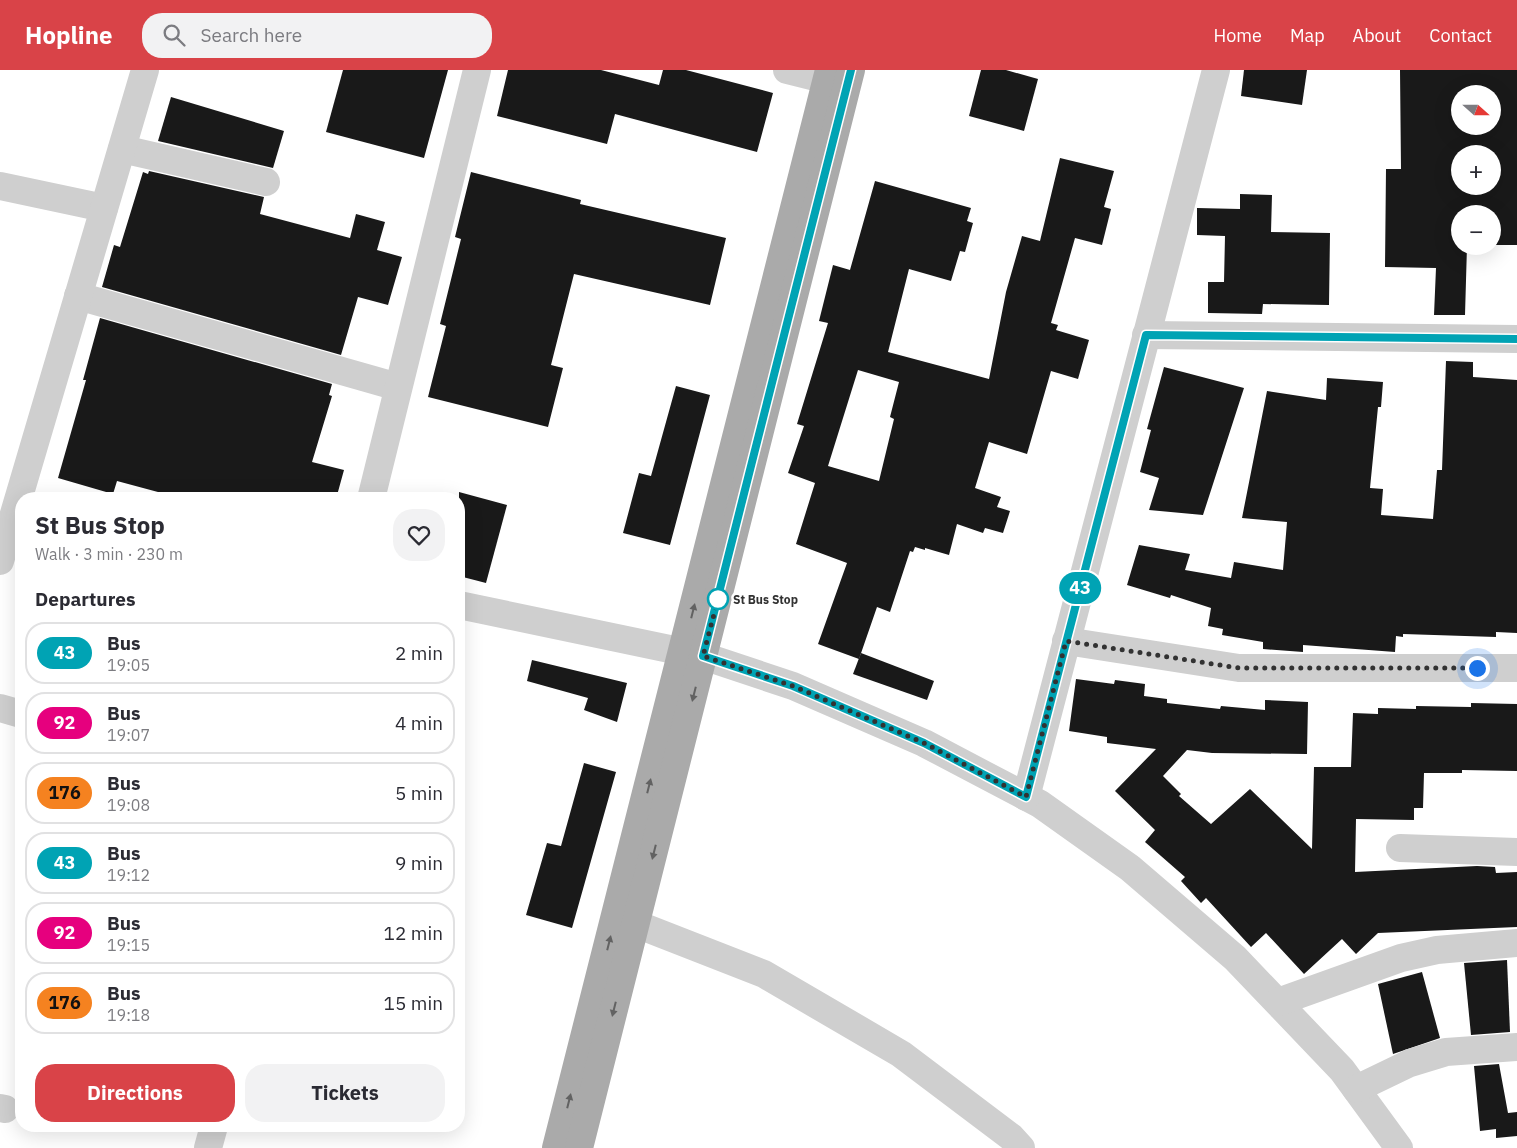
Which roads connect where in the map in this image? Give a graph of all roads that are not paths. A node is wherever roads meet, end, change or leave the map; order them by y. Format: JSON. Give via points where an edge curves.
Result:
{"nodes":[{"id":1,"x":145,"y":70,"type":"edge"},
{"id":2,"x":477,"y":70,"type":"edge"},
{"id":3,"x":787,"y":70,"type":"edge"},
{"id":4,"x":851,"y":70,"type":"edge"},
{"id":5,"x":1216,"y":70,"type":"edge"},
{"id":6,"x":828,"y":75,"type":"edge"},
{"id":7,"x":122,"y":149,"type":"junction"},
{"id":8,"x":266,"y":182,"type":"dead end"},
{"id":9,"x":0,"y":186,"type":"edge"},
{"id":10,"x":104,"y":208,"type":"junction"},
{"id":11,"x":78,"y":296,"type":"junction"},
{"id":12,"x":1146,"y":335,"type":"junction"},
{"id":13,"x":1517,"y":339,"type":"edge"},
{"id":14,"x":398,"y":387,"type":"junction"},
{"id":15,"x":18,"y":492,"type":"edge"},
{"id":16,"x":372,"y":492,"type":"edge"},
{"id":17,"x":12,"y":511,"type":"edge"},
{"id":18,"x":0,"y":561,"type":"edge"},
{"id":19,"x":465,"y":606,"type":"edge"},
{"id":20,"x":1066,"y":641,"type":"junction"},
{"id":21,"x":693,"y":654,"type":"junction"},
{"id":22,"x":1517,"y":668,"type":"edge"},
{"id":23,"x":0,"y":708,"type":"edge"},
{"id":24,"x":15,"y":712,"type":"edge"},
{"id":25,"x":1026,"y":797,"type":"junction"},
{"id":26,"x":1400,"y":848,"type":"dead end"},
{"id":27,"x":1517,"y":852,"type":"edge"},
{"id":28,"x":636,"y":924,"type":"junction"},
{"id":29,"x":1517,"y":942,"type":"edge"},
{"id":30,"x":1278,"y":1002,"type":"junction"},
{"id":31,"x":1517,"y":1046,"type":"edge"},
{"id":32,"x":1356,"y":1089,"type":"junction"},
{"id":33,"x":212,"y":1132,"type":"edge"},
{"id":34,"x":208,"y":1148,"type":"edge"},
{"id":35,"x":556,"y":1148,"type":"edge"},
{"id":36,"x":579,"y":1148,"type":"edge"},
{"id":37,"x":1021,"y":1148,"type":"edge"},
{"id":38,"x":1399,"y":1148,"type":"edge"}],
"edges":[{"from":1,"to":7,"type":"street"},
{"from":2,"to":14,"type":"street"},
{"from":3,"to":6,"type":"street"},
{"from":4,"to":21,"type":"main road"},
{"from":5,"to":12,"type":"street"},
{"from":21,"to":6,"type":"main road","one_way":true},
{"from":7,"to":8,"type":"street"},
{"from":7,"to":10,"type":"street"},
{"from":9,"to":10,"type":"street"},
{"from":10,"to":11,"type":"street"},
{"from":11,"to":14,"type":"street"},
{"from":11,"to":15,"type":"street"},
{"from":12,"to":13,"type":"street"},
{"from":12,"to":20,"type":"street"},
{"from":14,"to":16,"type":"street"},
{"from":17,"to":18,"type":"street"},
{"from":19,"to":21,"type":"street"},
{"from":20,"to":22,"type":"street","via":[[1239,668]]},
{"from":20,"to":25,"type":"street"},
{"from":21,"to":25,"type":"street","via":[[793,686],[924,743]]},
{"from":21,"to":28,"type":"main road","one_way":true},
{"from":35,"to":21,"type":"main road","one_way":true},
{"from":23,"to":24,"type":"street"},
{"from":25,"to":30,"type":"street","via":[[1130,868],[1235,958]]},
{"from":26,"to":27,"type":"street"},
{"from":28,"to":36,"type":"main road","one_way":true},
{"from":28,"to":37,"type":"street","via":[[764,974],[901,1054]]},
{"from":29,"to":30,"type":"street","via":[[1437,950],[1402,958]]},
{"from":30,"to":32,"type":"street"},
{"from":31,"to":32,"type":"street","via":[[1446,1052],[1410,1063]]},
{"from":32,"to":38,"type":"street"},
{"from":33,"to":34,"type":"street"}]}
